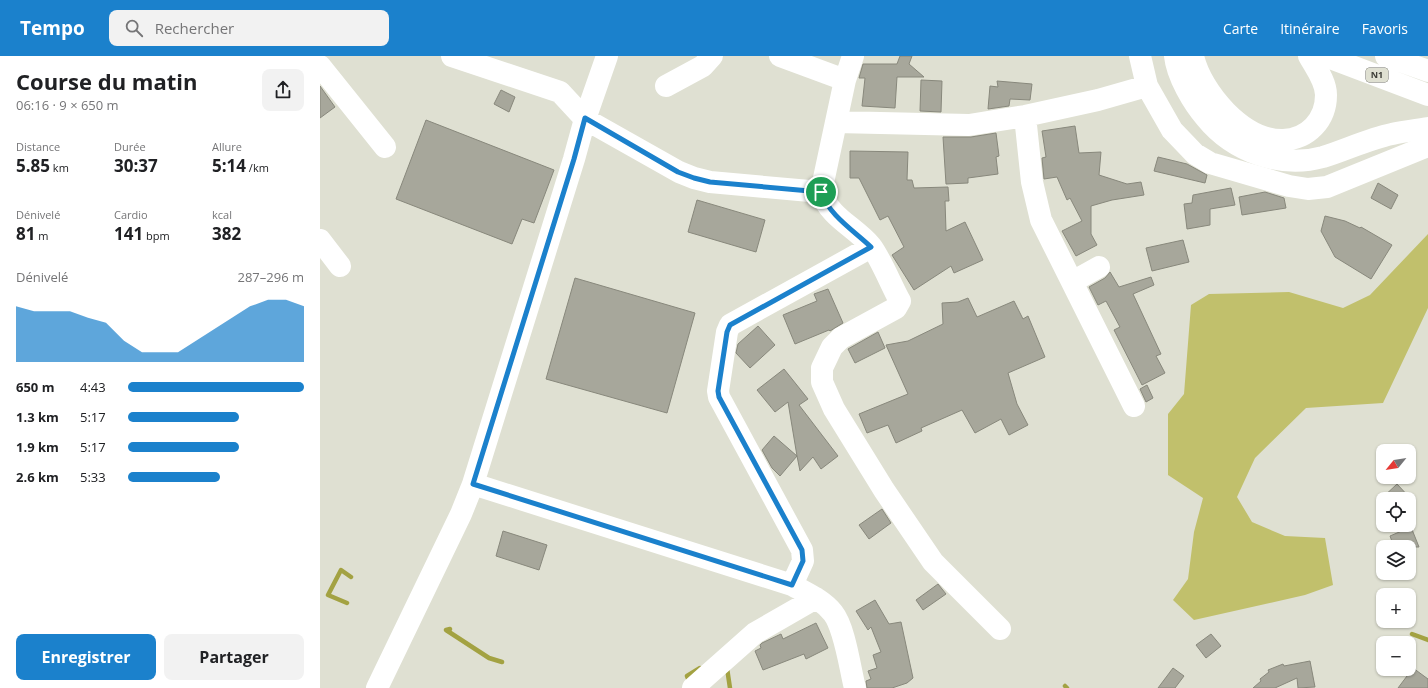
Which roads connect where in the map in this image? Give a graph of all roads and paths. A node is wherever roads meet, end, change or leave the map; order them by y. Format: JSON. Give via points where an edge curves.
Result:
{"nodes":[{"id":1,"x":452,"y":56,"type":"edge"},
{"id":2,"x":607,"y":56,"type":"edge"},
{"id":3,"x":712,"y":56,"type":"edge"},
{"id":4,"x":780,"y":56,"type":"edge"},
{"id":5,"x":853,"y":56,"type":"edge"},
{"id":6,"x":1140,"y":56,"type":"edge"},
{"id":7,"x":1175,"y":56,"type":"edge"},
{"id":8,"x":1193,"y":56,"type":"edge"},
{"id":9,"x":1309,"y":56,"type":"edge"},
{"id":10,"x":1325,"y":56,"type":"edge"},
{"id":11,"x":1386,"y":56,"type":"edge"},
{"id":12,"x":320,"y":66,"type":"edge"},
{"id":13,"x":1428,"y":71,"type":"edge"},
{"id":14,"x":845,"y":80,"type":"junction"},
{"id":15,"x":666,"y":86,"type":"dead end"},
{"id":16,"x":1147,"y":86,"type":"junction"},
{"id":17,"x":1428,"y":94,"type":"edge"},
{"id":18,"x":1025,"y":116,"type":"junction"},
{"id":19,"x":585,"y":118,"type":"junction"},
{"id":20,"x":836,"y":122,"type":"junction"},
{"id":21,"x":1428,"y":128,"type":"edge"},
{"id":22,"x":1428,"y":146,"type":"edge"},
{"id":23,"x":385,"y":147,"type":"dead end"},
{"id":24,"x":821,"y":192,"type":"junction"},
{"id":25,"x":320,"y":240,"type":"edge"},
{"id":26,"x":871,"y":247,"type":"junction"},
{"id":27,"x":340,"y":266,"type":"dead end"},
{"id":28,"x":1099,"y":267,"type":"dead end"},
{"id":29,"x":1072,"y":282,"type":"junction"},
{"id":30,"x":1134,"y":406,"type":"dead end"},
{"id":31,"x":473,"y":484,"type":"junction"},
{"id":32,"x":792,"y":585,"type":"junction"},
{"id":33,"x":816,"y":598,"type":"junction"},
{"id":34,"x":1000,"y":629,"type":"dead end"},
{"id":35,"x":378,"y":688,"type":"edge"},
{"id":36,"x":693,"y":688,"type":"edge"},
{"id":37,"x":855,"y":688,"type":"edge"}],
"edges":[{"from":1,"to":19,"type":"main road","via":[[560,92]]},
{"from":2,"to":19,"type":"main road"},
{"from":3,"to":15,"type":"main road","via":[[703,66]]},
{"from":4,"to":14,"type":"main road"},
{"from":5,"to":14,"type":"main road"},
{"from":6,"to":16,"type":"main road"},
{"from":7,"to":21,"type":"main road","via":[[1183,81],[1195,104],[1215,130],[1240,147],[1272,159],[1301,160],[1322,157],[1392,134]]},
{"from":8,"to":9,"type":"main road","via":[[1209,92],[1231,118],[1257,134],[1282,140],[1299,137],[1309,131],[1318,123],[1324,109],[1326,93]]},
{"from":10,"to":17,"type":"main road","number":"N1"},
{"from":11,"to":13,"type":"main road","number":"N1"},
{"from":12,"to":23,"type":"main road"},
{"from":14,"to":20,"type":"main road"},
{"from":16,"to":18,"type":"main road"},
{"from":16,"to":22,"type":"main road","via":[[1172,130],[1195,154],[1210,163],[1289,186],[1308,189],[1327,186]]},
{"from":18,"to":20,"type":"main road","via":[[969,125]]},
{"from":18,"to":29,"type":"main road","via":[[1032,182],[1041,220]]},
{"from":19,"to":24,"type":"main road","via":[[678,172],[694,178],[710,182]]},
{"from":19,"to":31,"type":"main road"},
{"from":20,"to":24,"type":"main road"},
{"from":24,"to":26,"type":"main road","via":[[832,212]]},
{"from":25,"to":27,"type":"main road"},
{"from":26,"to":32,"type":"main road","via":[[730,325],[727,332],[719,397],[802,550],[803,561]]},
{"from":26,"to":34,"type":"main road","via":[[900,301],[899,305],[841,338],[832,347],[822,368],[822,382],[834,409],[932,562]]},
{"from":28,"to":29,"type":"main road"},
{"from":29,"to":30,"type":"main road"},
{"from":31,"to":32,"type":"main road"},
{"from":31,"to":35,"type":"main road"},
{"from":32,"to":33,"type":"main road"},
{"from":33,"to":36,"type":"main road","via":[[755,633]]},
{"from":33,"to":37,"type":"main road","via":[[834,614],[840,625]]}]}
